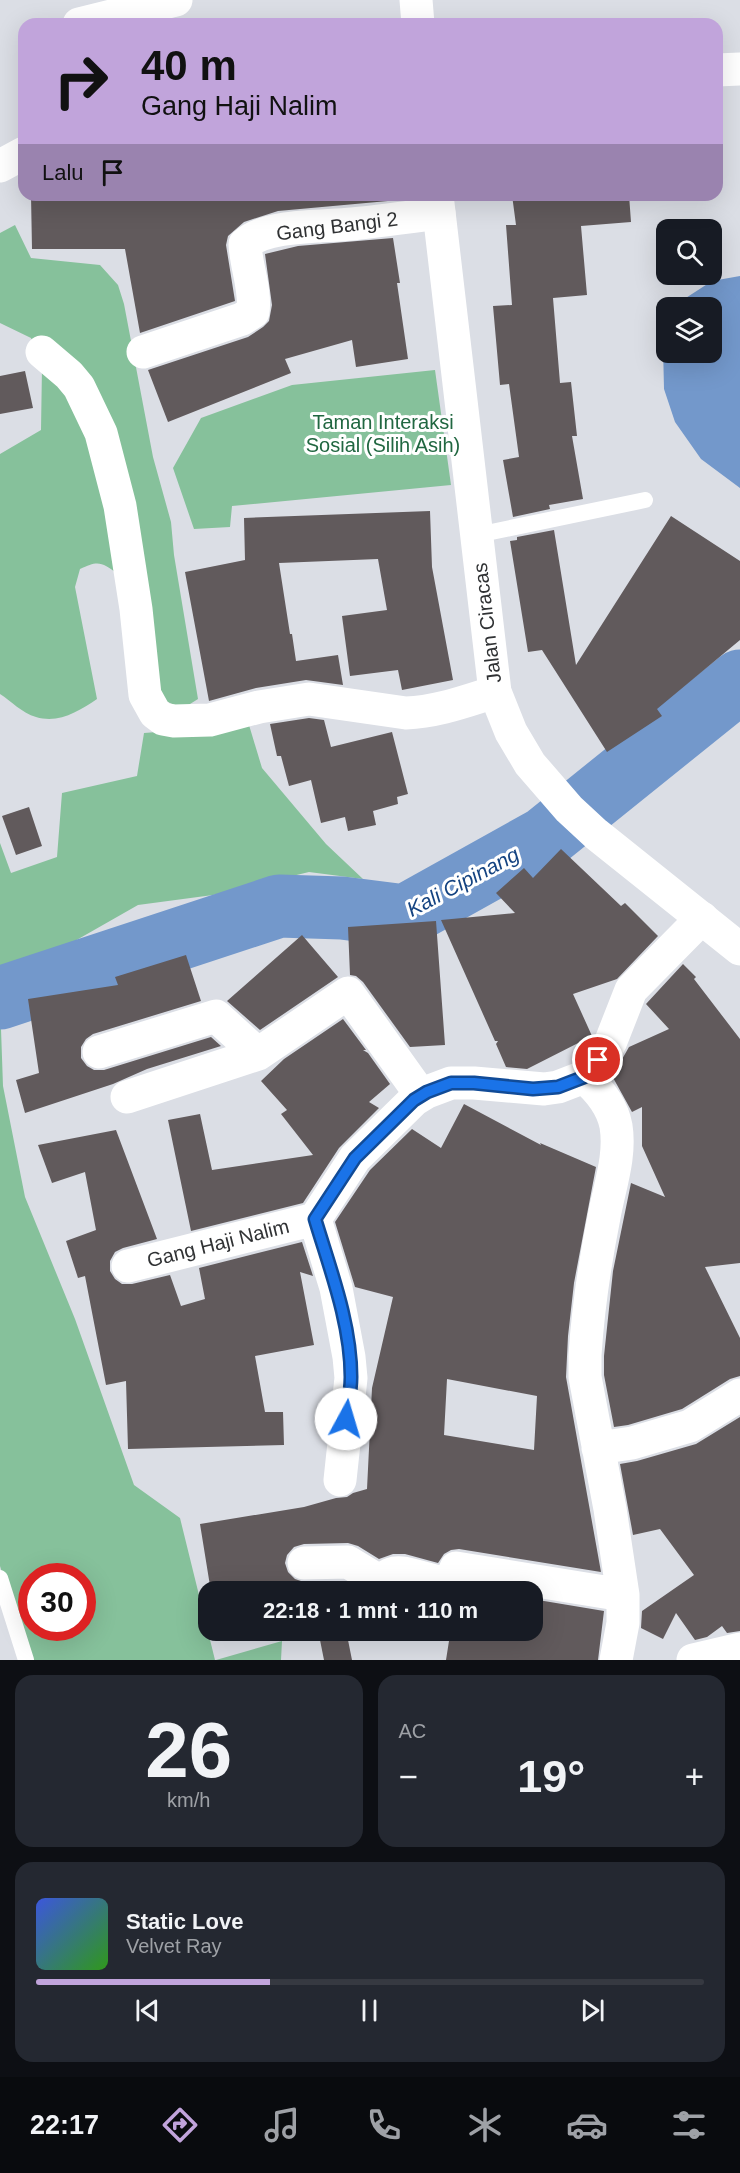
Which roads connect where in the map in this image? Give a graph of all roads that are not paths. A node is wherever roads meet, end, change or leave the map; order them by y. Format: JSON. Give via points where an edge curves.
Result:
{"nodes":[{"id":1,"x":176,"y":0,"type":"edge"},
{"id":2,"x":416,"y":0,"type":"edge"},
{"id":3,"x":103,"y":18,"type":"edge"},
{"id":4,"x":418,"y":18,"type":"edge"},
{"id":5,"x":740,"y":69,"type":"edge"},
{"id":6,"x":723,"y":70,"type":"edge"},
{"id":7,"x":18,"y":156,"type":"edge"},
{"id":8,"x":0,"y":166,"type":"edge"},
{"id":9,"x":438,"y":204,"type":"edge"},
{"id":10,"x":42,"y":352,"type":"dead end"},
{"id":11,"x":143,"y":352,"type":"dead end"},
{"id":12,"x":645,"y":500,"type":"dead end"},
{"id":13,"x":477,"y":535,"type":"junction"},
{"id":14,"x":495,"y":692,"type":"junction"},
{"id":15,"x":702,"y":918,"type":"junction"},
{"id":16,"x":740,"y":949,"type":"edge"},
{"id":17,"x":99,"y":1052,"type":"dead end"},
{"id":18,"x":258,"y":1054,"type":"junction"},
{"id":19,"x":584,"y":1077,"type":"junction"},
{"id":20,"x":421,"y":1095,"type":"junction"},
{"id":21,"x":127,"y":1097,"type":"dead end"},
{"id":22,"x":315,"y":1219,"type":"junction"},
{"id":23,"x":128,"y":1266,"type":"dead end"},
{"id":24,"x":740,"y":1395,"type":"edge"},
{"id":25,"x":598,"y":1448,"type":"junction"},
{"id":26,"x":340,"y":1480,"type":"dead end"},
{"id":27,"x":304,"y":1563,"type":"dead end"},
{"id":28,"x":0,"y":1578,"type":"edge"},
{"id":29,"x":623,"y":1595,"type":"junction"},
{"id":30,"x":740,"y":1649,"type":"edge"},
{"id":31,"x":26,"y":1660,"type":"edge"},
{"id":32,"x":616,"y":1660,"type":"edge"},
{"id":33,"x":693,"y":1660,"type":"edge"}],
"edges":[{"from":1,"to":3,"type":"street"},
{"from":2,"to":4,"type":"street"},
{"from":5,"to":6,"type":"street"},
{"from":7,"to":8,"type":"street"},
{"from":9,"to":11,"type":"street","name":"Gang Bangi 2","via":[[350,224],[301,227],[253,237],[245,244],[255,300],[253,312]]},
{"from":9,"to":13,"type":"street","name":"Jalan Ciracas"},
{"from":10,"to":14,"type":"street","via":[[79,387],[100,433],[120,506],[145,695],[162,719],[210,720],[309,699],[406,713],[433,711]]},
{"from":12,"to":13,"type":"lane"},
{"from":13,"to":14,"type":"street","name":"Jalan Ciracas"},
{"from":14,"to":15,"type":"street","name":"Jalan Ciracas","via":[[511,732],[542,780],[596,834]]},
{"from":15,"to":16,"type":"street","name":"Jalan Ciracas"},
{"from":15,"to":19,"type":"street","name":"Gang Haji Nalim","via":[[631,990],[611,1041]]},
{"from":17,"to":18,"type":"street","via":[[216,1016]]},
{"from":18,"to":20,"type":"street","via":[[348,993]]},
{"from":18,"to":21,"type":"street"},
{"from":19,"to":20,"type":"street","name":"Gang Haji Nalim","via":[[544,1089],[451,1083]]},
{"from":19,"to":25,"type":"street","via":[[598,1089],[616,1126],[615,1163],[585,1355],[585,1377]]},
{"from":20,"to":22,"type":"street","name":"Gang Haji Nalim","via":[[355,1158]]},
{"from":22,"to":23,"type":"street","name":"Gang Haji Nalim"},
{"from":22,"to":26,"type":"street","via":[[336,1288],[349,1357],[351,1378]]},
{"from":24,"to":25,"type":"street","via":[[690,1426]]},
{"from":25,"to":29,"type":"street"},
{"from":27,"to":29,"type":"street","via":[[348,1562],[383,1581],[390,1574],[402,1574],[442,1583],[450,1582],[456,1568]]},
{"from":28,"to":31,"type":"lane"},
{"from":29,"to":32,"type":"street"},
{"from":30,"to":33,"type":"street"}]}
